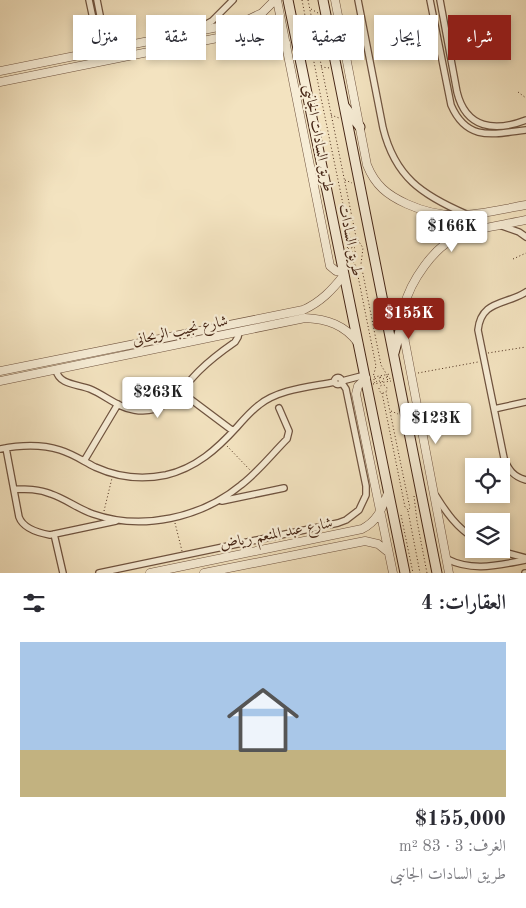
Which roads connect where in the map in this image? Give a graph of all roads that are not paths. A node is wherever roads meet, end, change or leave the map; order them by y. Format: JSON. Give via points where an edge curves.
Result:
{"nodes":[{"id":1,"x":89,"y":0,"type":"edge"},
{"id":2,"x":97,"y":0,"type":"edge"},
{"id":3,"x":233,"y":0,"type":"edge"},
{"id":4,"x":276,"y":0,"type":"edge"},
{"id":5,"x":288,"y":0,"type":"edge"},
{"id":6,"x":324,"y":0,"type":"edge"},
{"id":7,"x":335,"y":0,"type":"edge"},
{"id":8,"x":358,"y":0,"type":"edge"},
{"id":9,"x":430,"y":0,"type":"edge"},
{"id":10,"x":440,"y":0,"type":"edge"},
{"id":11,"x":94,"y":15,"type":"edge"},
{"id":12,"x":98,"y":15,"type":"edge"},
{"id":13,"x":258,"y":15,"type":"edge"},
{"id":14,"x":206,"y":24,"type":"edge"},
{"id":15,"x":216,"y":38,"type":"edge"},
{"id":16,"x":283,"y":41,"type":"edge"},
{"id":17,"x":286,"y":43,"type":"junction"},
{"id":18,"x":73,"y":56,"type":"edge"},
{"id":19,"x":106,"y":61,"type":"joint"},
{"id":20,"x":0,"y":71,"type":"edge"},
{"id":21,"x":0,"y":82,"type":"edge"},
{"id":22,"x":344,"y":104,"type":"junction"},
{"id":23,"x":526,"y":120,"type":"edge"},
{"id":24,"x":360,"y":127,"type":"junction"},
{"id":25,"x":526,"y":130,"type":"edge"},
{"id":26,"x":526,"y":204,"type":"edge"},
{"id":27,"x":470,"y":215,"type":"junction"},
{"id":28,"x":447,"y":216,"type":"junction"},
{"id":29,"x":526,"y":220,"type":"edge"},
{"id":30,"x":500,"y":225,"type":"junction"},
{"id":31,"x":456,"y":237,"type":"junction"},
{"id":32,"x":526,"y":237,"type":"edge"},
{"id":33,"x":344,"y":273,"type":"junction"},
{"id":34,"x":526,"y":292,"type":"edge"},
{"id":35,"x":514,"y":299,"type":"junction"},
{"id":36,"x":526,"y":299,"type":"edge"},
{"id":37,"x":303,"y":310,"type":"junction"},
{"id":38,"x":304,"y":318,"type":"junction"},
{"id":39,"x":403,"y":319,"type":"junction"},
{"id":40,"x":239,"y":332,"type":"junction"},
{"id":41,"x":358,"y":344,"type":"junction"},
{"id":42,"x":78,"y":355,"type":"junction"},
{"id":43,"x":393,"y":356,"type":"junction"},
{"id":44,"x":80,"y":365,"type":"junction"},
{"id":45,"x":56,"y":370,"type":"junction"},
{"id":46,"x":0,"y":371,"type":"edge"},
{"id":47,"x":369,"y":378,"type":"junction"},
{"id":48,"x":0,"y":381,"type":"edge"},
{"id":49,"x":342,"y":382,"type":"junction"},
{"id":50,"x":181,"y":392,"type":"junction"},
{"id":51,"x":526,"y":402,"type":"edge"},
{"id":52,"x":118,"y":404,"type":"junction"},
{"id":53,"x":279,"y":408,"type":"dead end"},
{"id":54,"x":494,"y":409,"type":"junction"},
{"id":55,"x":233,"y":431,"type":"junction"},
{"id":56,"x":3,"y":448,"type":"edge"},
{"id":57,"x":84,"y":461,"type":"junction"},
{"id":58,"x":526,"y":480,"type":"edge"},
{"id":59,"x":242,"y":484,"type":"junction"},
{"id":60,"x":284,"y":488,"type":"dead end"},
{"id":61,"x":14,"y":489,"type":"junction"},
{"id":62,"x":434,"y":492,"type":"junction"},
{"id":63,"x":388,"y":493,"type":"junction"},
{"id":64,"x":244,"y":496,"type":"junction"},
{"id":65,"x":217,"y":502,"type":"junction"},
{"id":66,"x":380,"y":511,"type":"junction"},
{"id":67,"x":103,"y":520,"type":"junction"},
{"id":68,"x":465,"y":531,"type":"edge"},
{"id":69,"x":352,"y":532,"type":"junction"},
{"id":70,"x":54,"y":534,"type":"junction"},
{"id":71,"x":355,"y":542,"type":"junction"},
{"id":72,"x":388,"y":552,"type":"junction"},
{"id":73,"x":510,"y":554,"type":"edge"},
{"id":74,"x":447,"y":559,"type":"junction"},
{"id":75,"x":526,"y":559,"type":"edge"},
{"id":76,"x":493,"y":566,"type":"junction"},
{"id":77,"x":239,"y":569,"type":"edge"},
{"id":78,"x":216,"y":572,"type":"edge"},
{"id":79,"x":63,"y":573,"type":"edge"},
{"id":80,"x":99,"y":573,"type":"edge"},
{"id":81,"x":150,"y":573,"type":"edge"},
{"id":82,"x":204,"y":573,"type":"edge"},
{"id":83,"x":392,"y":573,"type":"edge"},
{"id":84,"x":405,"y":573,"type":"edge"},
{"id":85,"x":437,"y":573,"type":"edge"},
{"id":86,"x":450,"y":573,"type":"edge"},
{"id":87,"x":492,"y":573,"type":"edge"}],
"edges":[{"from":1,"to":11,"type":"street"},
{"from":2,"to":12,"type":"street"},
{"from":3,"to":14,"type":"street"},
{"from":4,"to":13,"type":"street"},
{"from":4,"to":17,"type":"street","name":"طريق السادات الجانبى"},
{"from":5,"to":33,"type":"main road","name":"طريق السادات"},
{"from":6,"to":22,"type":"main road","name":"طريق السادات"},
{"from":7,"to":24,"type":"street"},
{"from":8,"to":27,"type":"street","via":[[383,128],[395,161],[409,180],[427,195]]},
{"from":9,"to":25,"type":"street","via":[[451,105],[460,120],[473,131],[490,135]]},
{"from":10,"to":23,"type":"street","via":[[457,92],[465,113],[484,126]]},
{"from":15,"to":19,"type":"street"},
{"from":16,"to":17,"type":"street"},
{"from":17,"to":33,"type":"street","name":"طريق السادات الجانبى","via":[[330,266]]},
{"from":18,"to":20,"type":"street"},
{"from":19,"to":21,"type":"street"},
{"from":22,"to":24,"type":"main road"},
{"from":22,"to":43,"type":"main road","name":"طريق السادات"},
{"from":24,"to":28,"type":"street","via":[[367,165],[377,184],[416,208]]},
{"from":26,"to":27,"type":"street"},
{"from":27,"to":28,"type":"street"},
{"from":28,"to":31,"type":"street","via":[[446,228]]},
{"from":29,"to":30,"type":"street"},
{"from":30,"to":31,"type":"street"},
{"from":30,"to":32,"type":"street"},
{"from":31,"to":39,"type":"street","via":[[421,270],[408,296]]},
{"from":33,"to":37,"type":"street","name":"شارع نجيب الريحانى","via":[[328,294]]},
{"from":33,"to":41,"type":"main road","name":"طريق السادات"},
{"from":34,"to":35,"type":"street"},
{"from":35,"to":36,"type":"street"},
{"from":35,"to":54,"type":"street","via":[[492,306],[483,313],[478,330]]},
{"from":37,"to":38,"type":"street"},
{"from":37,"to":42,"type":"street","name":"شارع نجيب الريحانى"},
{"from":38,"to":40,"type":"street","name":"شارع نجيب الريحانى"},
{"from":38,"to":41,"type":"street","name":"شارع نجيب الريحانى","via":[[341,327]]},
{"from":39,"to":43,"type":"main road"},
{"from":39,"to":62,"type":"street"},
{"from":40,"to":44,"type":"street","name":"شارع نجيب الريحانى"},
{"from":40,"to":50,"type":"street","via":[[235,342],[206,364]]},
{"from":41,"to":47,"type":"main road","name":"طريق السادات"},
{"from":42,"to":44,"type":"street"},
{"from":42,"to":46,"type":"street","name":"شارع نجيب الريحانى"},
{"from":43,"to":85,"type":"main road","name":"طريق السادات"},
{"from":44,"to":45,"type":"street","name":"شارع نجيب الريحانى"},
{"from":45,"to":48,"type":"street","name":"شارع نجيب الريحانى"},
{"from":45,"to":52,"type":"street","via":[[63,381],[99,393]]},
{"from":47,"to":49,"type":"street"},
{"from":47,"to":63,"type":"main road","name":"طريق السادات"},
{"from":47,"to":66,"type":"street","via":[[358,386],[356,394]]},
{"from":49,"to":55,"type":"street","via":[[274,396],[259,405]]},
{"from":49,"to":80,"type":"street","via":[[366,486],[366,495],[359,510],[338,523]]},
{"from":50,"to":52,"type":"street","via":[[152,410],[134,410]]},
{"from":50,"to":55,"type":"street"},
{"from":51,"to":54,"type":"street"},
{"from":52,"to":57,"type":"street"},
{"from":53,"to":59,"type":"street","via":[[290,432],[289,437]]},
{"from":54,"to":58,"type":"street","via":[[506,465],[516,477]]},
{"from":55,"to":57,"type":"street","via":[[202,459],[166,475],[139,478],[113,474]]},
{"from":56,"to":57,"type":"street","via":[[47,447]]},
{"from":56,"to":61,"type":"street"},
{"from":59,"to":64,"type":"street"},
{"from":59,"to":65,"type":"street"},
{"from":60,"to":64,"type":"street"},
{"from":61,"to":67,"type":"street","via":[[50,493]]},
{"from":61,"to":70,"type":"street","via":[[18,517],[23,525]]},
{"from":62,"to":68,"type":"street","via":[[451,518]]},
{"from":62,"to":74,"type":"street"},
{"from":63,"to":66,"type":"street","name":"شارع عبد المنعم رياض"},
{"from":63,"to":84,"type":"main road","name":"طريق السادات"},
{"from":64,"to":65,"type":"street"},
{"from":65,"to":67,"type":"street","via":[[174,518]]},
{"from":66,"to":69,"type":"street","name":"شارع عبد المنعم رياض","via":[[368,526]]},
{"from":66,"to":72,"type":"street"},
{"from":67,"to":70,"type":"street"},
{"from":69,"to":71,"type":"street"},
{"from":69,"to":81,"type":"street","name":"شارع عبد المنعم رياض"},
{"from":70,"to":79,"type":"street"},
{"from":71,"to":72,"type":"street","name":"شارع عبد المنعم رياض","via":[[372,542]]},
{"from":71,"to":77,"type":"street","name":"شارع عبد المنعم رياض"},
{"from":72,"to":83,"type":"street"},
{"from":73,"to":75,"type":"street"},
{"from":74,"to":76,"type":"street","via":[[464,566]]},
{"from":74,"to":86,"type":"street"},
{"from":75,"to":76,"type":"street"},
{"from":76,"to":87,"type":"street"},
{"from":77,"to":78,"type":"street","name":"شارع عبد المنعم رياض"},
{"from":78,"to":82,"type":"street","name":"شارع عبد المنعم رياض"}]}
